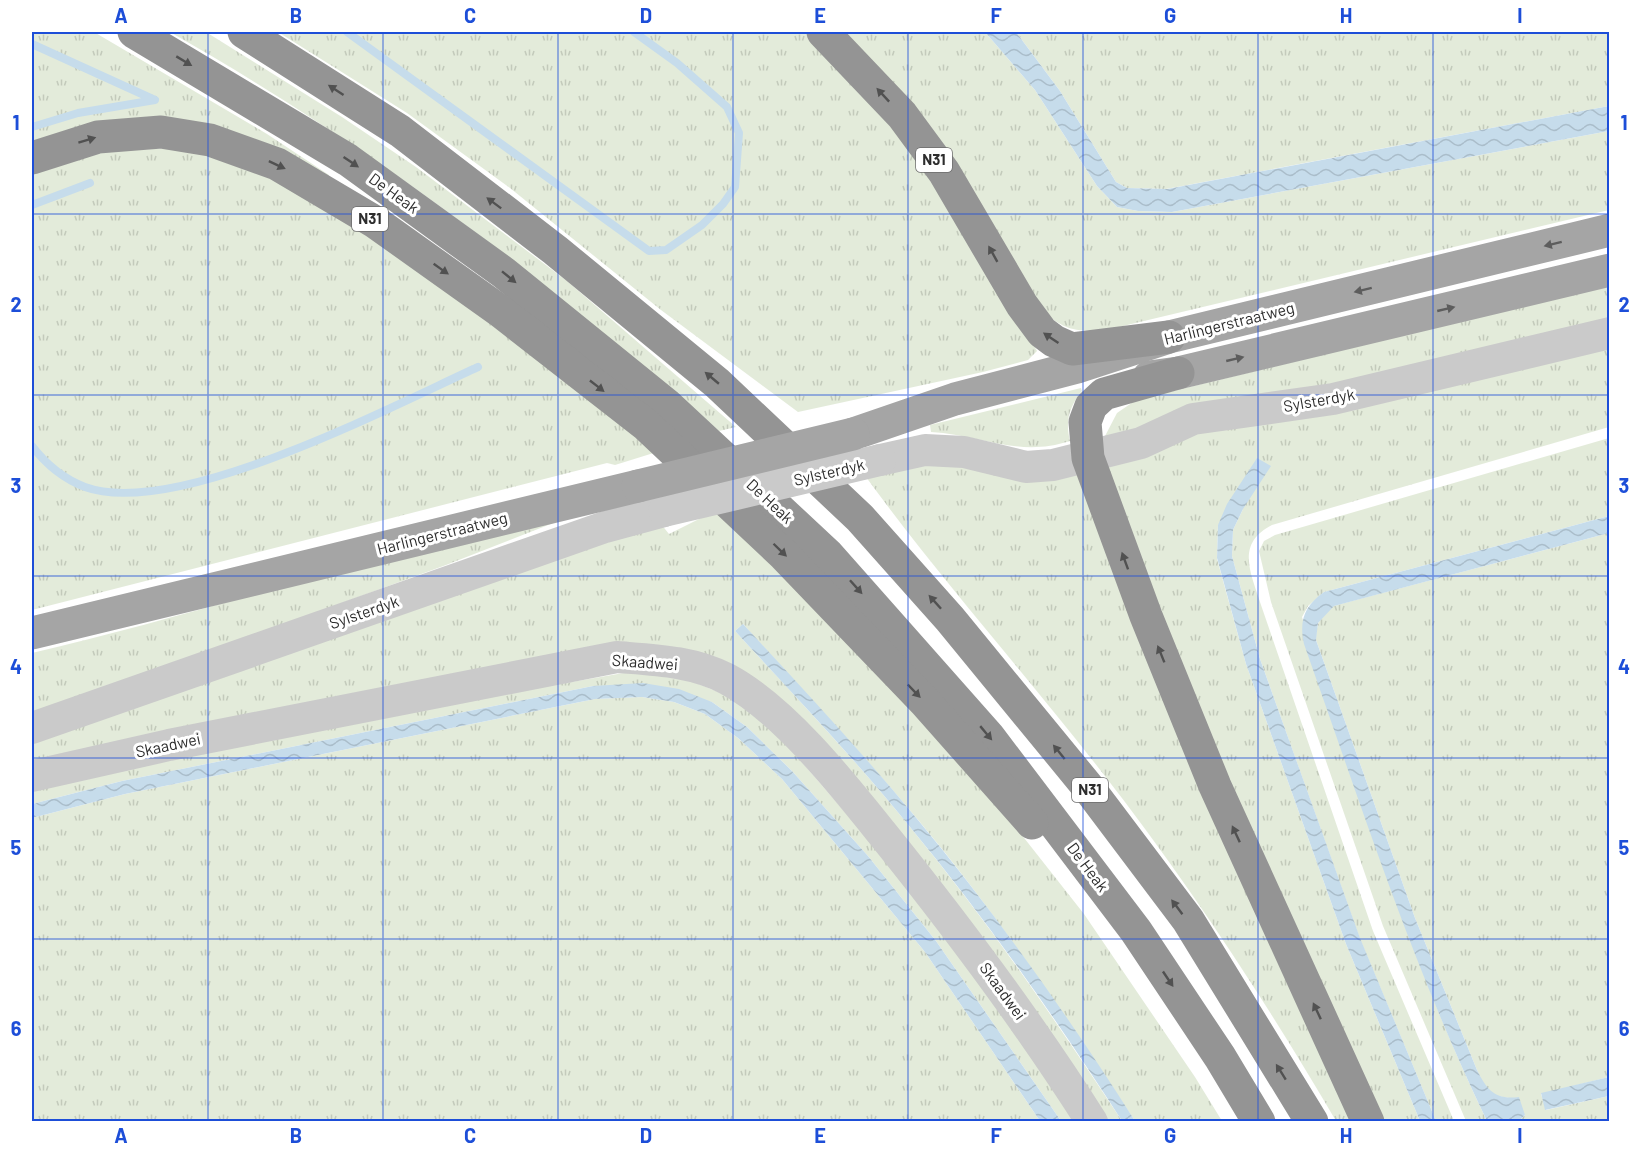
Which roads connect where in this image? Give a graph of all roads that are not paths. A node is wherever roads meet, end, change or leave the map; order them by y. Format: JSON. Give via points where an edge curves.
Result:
{"nodes":[{"id":1,"x":134,"y":32,"type":"edge"},
{"id":2,"x":244,"y":32,"type":"edge"},
{"id":3,"x":823,"y":32,"type":"edge"},
{"id":4,"x":32,"y":158,"type":"edge"},
{"id":5,"x":1610,"y":230,"type":"edge"},
{"id":6,"x":1610,"y":270,"type":"edge"},
{"id":7,"x":1610,"y":333,"type":"edge"},
{"id":8,"x":1169,"y":337,"type":"junction"},
{"id":9,"x":1179,"y":373,"type":"junction"},
{"id":10,"x":853,"y":434,"type":"junction"},
{"id":11,"x":1088,"y":458,"type":"junction"},
{"id":12,"x":32,"y":633,"type":"edge"},
{"id":13,"x":32,"y":728,"type":"edge"},
{"id":14,"x":32,"y":776,"type":"edge"},
{"id":15,"x":1136,"y":931,"type":"junction"},
{"id":16,"x":1092,"y":1122,"type":"edge"},
{"id":17,"x":1259,"y":1122,"type":"edge"},
{"id":18,"x":1312,"y":1122,"type":"edge"},
{"id":19,"x":1368,"y":1122,"type":"edge"}],
"edges":[{"from":1,"to":15,"type":"highway","name":"De Heak","number":"N31","one_way":true,"via":[[348,160],[504,273],[667,405],[827,554],[989,737]]},
{"from":18,"to":2,"type":"highway","number":"N31","one_way":true,"via":[[1188,920],[1079,777],[950,619],[860,518],[717,383],[555,250],[400,131]]},
{"from":8,"to":3,"type":"highway","number":"N31","one_way":true,"via":[[1072,349],[1042,332],[944,172],[902,115]]},
{"from":4,"to":15,"type":"highway","number":"N31","one_way":true,"via":[[98,137],[160,132],[210,140],[277,164],[375,222],[500,310],[646,425],[784,555]]},
{"from":5,"to":8,"type":"main road","name":"Harlingerstraatweg","one_way":true},
{"from":9,"to":6,"type":"main road","name":"Harlingerstraatweg","one_way":true},
{"from":7,"to":11,"type":"street","name":"Sylsterdyk","via":[[1334,399],[1193,419],[1141,443]]},
{"from":8,"to":10,"type":"main road","name":"Harlingerstraatweg","via":[[1077,367],[955,399]]},
{"from":9,"to":10,"type":"main road","name":"Harlingerstraatweg","via":[[1095,384],[964,417]]},
{"from":9,"to":11,"type":"highway","via":[[1104,394],[1091,406],[1085,422]]},
{"from":10,"to":12,"type":"main road","name":"Harlingerstraatweg","bridge":true},
{"from":11,"to":13,"type":"street","name":"Sylsterdyk","bridge":true,"via":[[1026,467],[964,452],[925,450],[664,511],[605,527]]},
{"from":19,"to":11,"type":"highway","one_way":true,"via":[[1215,786]]},
{"from":14,"to":16,"type":"street","name":"Skaadwei","via":[[180,742],[617,657],[678,661],[727,679],[785,721],[947,914]]},
{"from":15,"to":17,"type":"highway","name":"De Heak","number":"N31","one_way":true}]}
